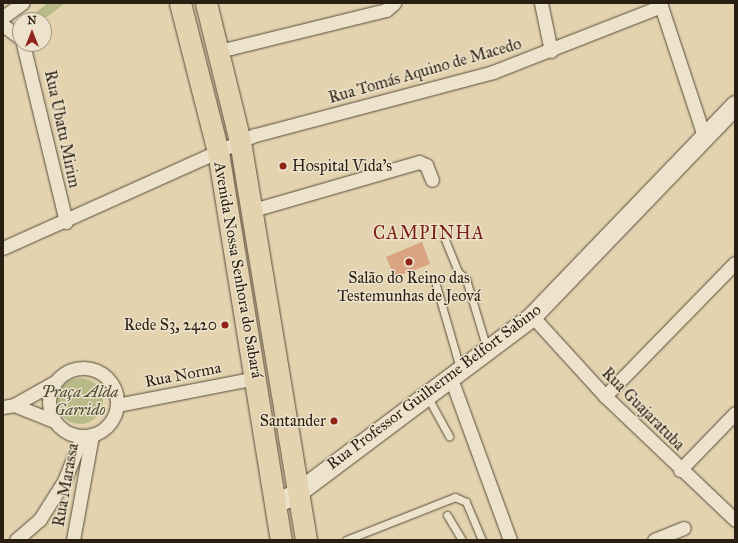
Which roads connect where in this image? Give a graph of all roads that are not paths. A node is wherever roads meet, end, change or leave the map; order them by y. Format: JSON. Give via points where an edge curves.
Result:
{"nodes":[{"id":1,"x":22,"y":3,"type":"edge"},
{"id":2,"x":180,"y":3,"type":"edge"},
{"id":3,"x":206,"y":3,"type":"edge"},
{"id":4,"x":394,"y":3,"type":"edge"},
{"id":5,"x":541,"y":3,"type":"edge"},
{"id":6,"x":660,"y":4,"type":"edge"},
{"id":7,"x":3,"y":17,"type":"edge"},
{"id":8,"x":3,"y":25,"type":"edge"},
{"id":9,"x":12,"y":32,"type":"edge"},
{"id":10,"x":551,"y":51,"type":"junction"},
{"id":11,"x":25,"y":52,"type":"edge"},
{"id":12,"x":219,"y":52,"type":"junction"},
{"id":13,"x":735,"y":105,"type":"edge"},
{"id":14,"x":704,"y":136,"type":"junction"},
{"id":15,"x":240,"y":141,"type":"junction"},
{"id":16,"x":218,"y":152,"type":"junction"},
{"id":17,"x":432,"y":180,"type":"dead end"},
{"id":18,"x":253,"y":210,"type":"junction"},
{"id":19,"x":66,"y":222,"type":"junction"},
{"id":20,"x":444,"y":236,"type":"dead end"},
{"id":21,"x":3,"y":248,"type":"edge"},
{"id":22,"x":735,"y":263,"type":"edge"},
{"id":23,"x":436,"y":285,"type":"dead end"},
{"id":24,"x":532,"y":316,"type":"junction"},
{"id":25,"x":487,"y":349,"type":"junction"},
{"id":26,"x":455,"y":372,"type":"junction"},
{"id":27,"x":256,"y":378,"type":"junction"},
{"id":28,"x":55,"y":382,"type":"junction"},
{"id":29,"x":426,"y":394,"type":"junction"},
{"id":30,"x":605,"y":396,"type":"junction"},
{"id":31,"x":117,"y":405,"type":"junction"},
{"id":32,"x":8,"y":406,"type":"edge"},
{"id":33,"x":735,"y":413,"type":"edge"},
{"id":34,"x":54,"y":421,"type":"junction"},
{"id":35,"x":87,"y":436,"type":"junction"},
{"id":36,"x":449,"y":436,"type":"dead end"},
{"id":37,"x":680,"y":470,"type":"junction"},
{"id":38,"x":298,"y":492,"type":"junction"},
{"id":39,"x":275,"y":504,"type":"junction"},
{"id":40,"x":447,"y":515,"type":"dead end"},
{"id":41,"x":735,"y":520,"type":"edge"},
{"id":42,"x":684,"y":528,"type":"dead end"},
{"id":43,"x":16,"y":540,"type":"edge"},
{"id":44,"x":73,"y":540,"type":"edge"},
{"id":45,"x":281,"y":540,"type":"edge"},
{"id":46,"x":306,"y":540,"type":"edge"},
{"id":47,"x":346,"y":540,"type":"edge"},
{"id":48,"x":462,"y":540,"type":"edge"},
{"id":49,"x":482,"y":540,"type":"edge"},
{"id":50,"x":510,"y":540,"type":"edge"},
{"id":51,"x":654,"y":540,"type":"edge"}],
"edges":[{"from":1,"to":7,"type":"street"},
{"from":2,"to":16,"type":"main road","name":"Avenida Nossa Senhora do Sabará"},
{"from":3,"to":12,"type":"main road","name":"Avenida Nossa Senhora do Sabará"},
{"from":4,"to":12,"type":"street","via":[[386,10]]},
{"from":5,"to":10,"type":"street"},
{"from":6,"to":10,"type":"street","name":"Rua Tomás Aquino de Macedo"},
{"from":6,"to":14,"type":"street"},
{"from":8,"to":9,"type":"street"},
{"from":10,"to":15,"type":"street","name":"Rua Tomás Aquino de Macedo","via":[[493,72]]},
{"from":11,"to":19,"type":"street","name":"Rua Ubatu Mirim"},
{"from":12,"to":15,"type":"main road","name":"Avenida Nossa Senhora do Sabará"},
{"from":13,"to":14,"type":"street","name":"Rua Professor Guilherme Belfort Sabino"},
{"from":14,"to":24,"type":"street","name":"Rua Professor Guilherme Belfort Sabino"},
{"from":15,"to":16,"type":"street","name":"Rua Tomás Aquino de Macedo"},
{"from":15,"to":18,"type":"main road","name":"Avenida Nossa Senhora do Sabará"},
{"from":16,"to":19,"type":"street","name":"Rua Tomás Aquino de Macedo"},
{"from":16,"to":27,"type":"main road","name":"Avenida Nossa Senhora do Sabará"},
{"from":17,"to":18,"type":"street","via":[[426,165],[420,162]]},
{"from":18,"to":38,"type":"main road","name":"Avenida Nossa Senhora do Sabará"},
{"from":19,"to":21,"type":"street","name":"Rua Tomás Aquino de Macedo"},
{"from":20,"to":25,"type":"lane","via":[[458,272],[466,279]]},
{"from":22,"to":30,"type":"street"},
{"from":23,"to":26,"type":"lane"},
{"from":24,"to":25,"type":"street","name":"Rua Professor Guilherme Belfort Sabino"},
{"from":24,"to":30,"type":"street","name":"Rua Guajaratuba"},
{"from":25,"to":26,"type":"street","name":"Rua Professor Guilherme Belfort Sabino"},
{"from":26,"to":29,"type":"street","name":"Rua Professor Guilherme Belfort Sabino"},
{"from":26,"to":50,"type":"street"},
{"from":27,"to":31,"type":"street","name":"Rua Norma"},
{"from":27,"to":39,"type":"main road","name":"Avenida Nossa Senhora do Sabará"},
{"from":28,"to":31,"type":"street","via":[[78,368],[100,372],[115,389]]},
{"from":28,"to":32,"type":"street"},
{"from":28,"to":34,"type":"street","via":[[49,405]]},
{"from":29,"to":36,"type":"lane"},
{"from":29,"to":38,"type":"street","name":"Rua Professor Guilherme Belfort Sabino"},
{"from":30,"to":37,"type":"street","name":"Rua Guajaratuba"},
{"from":31,"to":35,"type":"street","via":[[108,426]]},
{"from":32,"to":34,"type":"street"},
{"from":33,"to":37,"type":"street"},
{"from":34,"to":35,"type":"street","via":[[66,432]]},
{"from":35,"to":43,"type":"street","via":[[64,481],[40,519]]},
{"from":35,"to":44,"type":"street","name":"Rua Marassa"},
{"from":37,"to":41,"type":"street","name":"Rua Guajaratuba"},
{"from":38,"to":39,"type":"street","name":"Rua Professor Guilherme Belfort Sabino"},
{"from":38,"to":46,"type":"main road","name":"Avenida Nossa Senhora do Sabará"},
{"from":39,"to":45,"type":"main road","name":"Avenida Nossa Senhora do Sabará"},
{"from":40,"to":48,"type":"lane"},
{"from":42,"to":51,"type":"street"},
{"from":47,"to":49,"type":"lane","via":[[455,497],[466,502]]}]}
